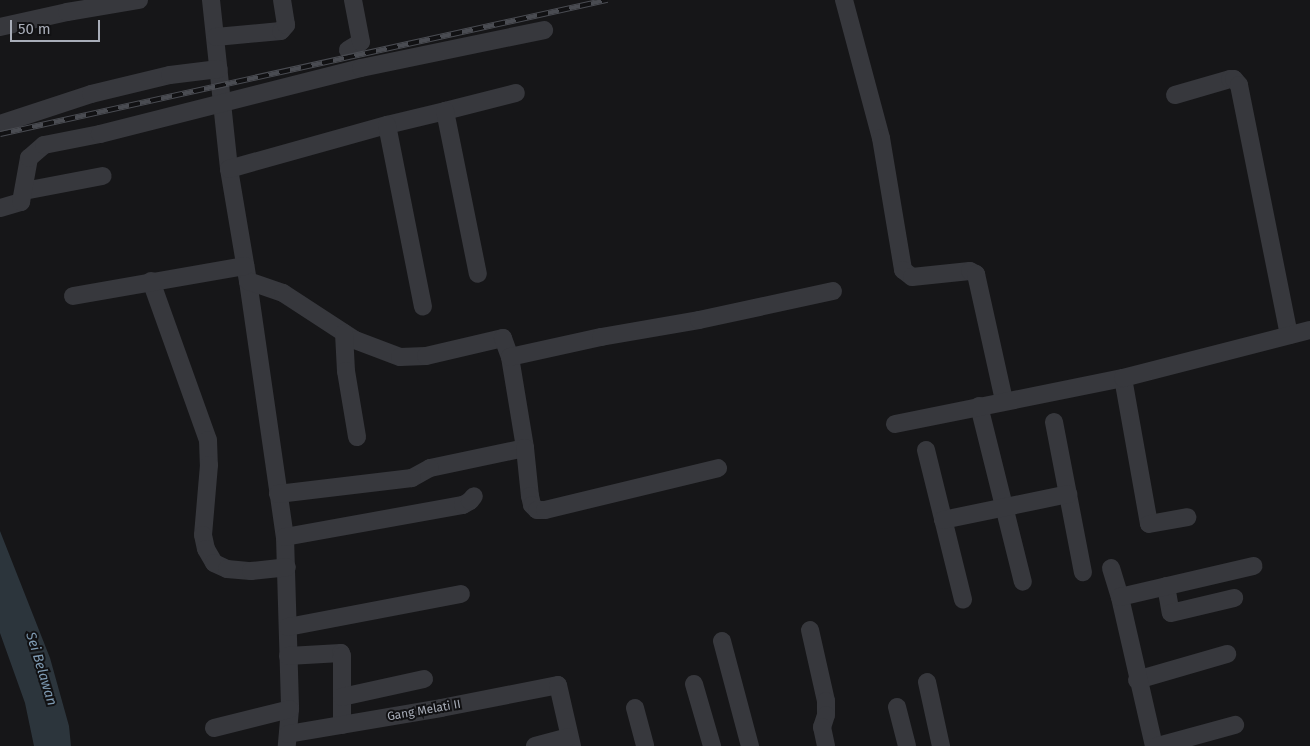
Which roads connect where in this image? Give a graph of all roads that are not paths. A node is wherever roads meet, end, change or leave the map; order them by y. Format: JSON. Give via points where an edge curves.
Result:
{"nodes":[{"id":1,"x":139,"y":0,"type":"edge"},
{"id":2,"x":211,"y":0,"type":"edge"},
{"id":3,"x":282,"y":0,"type":"edge"},
{"id":4,"x":353,"y":0,"type":"edge"},
{"id":5,"x":844,"y":0,"type":"edge"},
{"id":6,"x":0,"y":27,"type":"edge"},
{"id":7,"x":544,"y":30,"type":"dead end"},
{"id":8,"x":216,"y":37,"type":"junction"},
{"id":9,"x":348,"y":50,"type":"dead end"},
{"id":10,"x":219,"y":69,"type":"junction"},
{"id":11,"x":516,"y":93,"type":"dead end"},
{"id":12,"x":1175,"y":95,"type":"dead end"},
{"id":13,"x":222,"y":103,"type":"junction"},
{"id":14,"x":445,"y":111,"type":"junction"},
{"id":15,"x":0,"y":124,"type":"edge"},
{"id":16,"x":387,"y":125,"type":"junction"},
{"id":17,"x":229,"y":169,"type":"junction"},
{"id":18,"x":103,"y":176,"type":"dead end"},
{"id":19,"x":24,"y":191,"type":"junction"},
{"id":20,"x":0,"y":208,"type":"edge"},
{"id":21,"x":246,"y":273,"type":"junction"},
{"id":22,"x":478,"y":274,"type":"dead end"},
{"id":23,"x":151,"y":282,"type":"junction"},
{"id":24,"x":833,"y":291,"type":"dead end"},
{"id":25,"x":74,"y":296,"type":"dead end"},
{"id":26,"x":423,"y":306,"type":"dead end"},
{"id":27,"x":1310,"y":330,"type":"edge"},
{"id":28,"x":344,"y":333,"type":"junction"},
{"id":29,"x":1289,"y":335,"type":"junction"},
{"id":30,"x":510,"y":357,"type":"junction"},
{"id":31,"x":1123,"y":378,"type":"junction"},
{"id":32,"x":1004,"y":400,"type":"junction"},
{"id":33,"x":979,"y":406,"type":"junction"},
{"id":34,"x":1054,"y":422,"type":"dead end"},
{"id":35,"x":895,"y":424,"type":"dead end"},
{"id":36,"x":357,"y":438,"type":"dead end"},
{"id":37,"x":525,"y":448,"type":"junction"},
{"id":38,"x":926,"y":450,"type":"dead end"},
{"id":39,"x":718,"y":468,"type":"dead end"},
{"id":40,"x":278,"y":494,"type":"junction"},
{"id":41,"x":1068,"y":494,"type":"junction"},
{"id":42,"x":474,"y":496,"type":"dead end"},
{"id":43,"x":1004,"y":506,"type":"junction"},
{"id":44,"x":1188,"y":517,"type":"dead end"},
{"id":45,"x":943,"y":520,"type":"junction"},
{"id":46,"x":285,"y":537,"type":"junction"},
{"id":47,"x":1254,"y":566,"type":"dead end"},
{"id":48,"x":287,"y":567,"type":"junction"},
{"id":49,"x":1111,"y":568,"type":"dead end"},
{"id":50,"x":1083,"y":572,"type":"dead end"},
{"id":51,"x":1023,"y":582,"type":"dead end"},
{"id":52,"x":1166,"y":586,"type":"junction"},
{"id":53,"x":461,"y":594,"type":"dead end"},
{"id":54,"x":1120,"y":597,"type":"junction"},
{"id":55,"x":1234,"y":598,"type":"dead end"},
{"id":56,"x":962,"y":600,"type":"dead end"},
{"id":57,"x":288,"y":627,"type":"junction"},
{"id":58,"x":810,"y":630,"type":"dead end"},
{"id":59,"x":722,"y":641,"type":"dead end"},
{"id":60,"x":1227,"y":654,"type":"dead end"},
{"id":61,"x":288,"y":656,"type":"junction"},
{"id":62,"x":424,"y":679,"type":"dead end"},
{"id":63,"x":1137,"y":680,"type":"junction"},
{"id":64,"x":927,"y":682,"type":"dead end"},
{"id":65,"x":694,"y":684,"type":"dead end"},
{"id":66,"x":342,"y":697,"type":"junction"},
{"id":67,"x":897,"y":707,"type":"dead end"},
{"id":68,"x":635,"y":708,"type":"dead end"},
{"id":69,"x":290,"y":709,"type":"junction"},
{"id":70,"x":342,"y":725,"type":"junction"},
{"id":71,"x":1235,"y":725,"type":"dead end"},
{"id":72,"x":214,"y":728,"type":"dead end"},
{"id":73,"x":1214,"y":739,"type":"edge"},
{"id":74,"x":288,"y":740,"type":"edge"},
{"id":75,"x":571,"y":742,"type":"edge"},
{"id":76,"x":535,"y":746,"type":"edge"},
{"id":77,"x":645,"y":746,"type":"edge"},
{"id":78,"x":712,"y":746,"type":"edge"},
{"id":79,"x":750,"y":746,"type":"edge"},
{"id":80,"x":826,"y":746,"type":"edge"},
{"id":81,"x":907,"y":746,"type":"edge"},
{"id":82,"x":941,"y":746,"type":"edge"},
{"id":83,"x":1154,"y":746,"type":"edge"},
{"id":84,"x":1158,"y":746,"type":"edge"}],
"edges":[{"from":1,"to":6,"type":"street"},
{"from":2,"to":8,"type":"street"},
{"from":3,"to":8,"type":"street","via":[[286,26],[281,31]]},
{"from":4,"to":9,"type":"street","via":[[361,42]]},
{"from":5,"to":32,"type":"street","via":[[881,138],[903,270],[912,277],[970,271],[976,274]]},
{"from":7,"to":13,"type":"street","via":[[361,68]]},
{"from":8,"to":10,"type":"street"},
{"from":10,"to":13,"type":"street"},
{"from":10,"to":15,"type":"street","via":[[170,75],[91,94]]},
{"from":11,"to":14,"type":"street"},
{"from":12,"to":29,"type":"street","via":[[1230,79],[1239,85]]},
{"from":13,"to":17,"type":"street"},
{"from":13,"to":19,"type":"street","via":[[44,145],[29,158]]},
{"from":14,"to":16,"type":"street"},
{"from":14,"to":22,"type":"street"},
{"from":16,"to":17,"type":"street"},
{"from":16,"to":26,"type":"street"},
{"from":17,"to":21,"type":"street"},
{"from":18,"to":19,"type":"street"},
{"from":19,"to":20,"type":"street","via":[[21,202]]},
{"from":21,"to":23,"type":"street"},
{"from":21,"to":28,"type":"street"},
{"from":21,"to":40,"type":"street"},
{"from":23,"to":25,"type":"street"},
{"from":23,"to":48,"type":"street","via":[[208,440],[203,535],[206,549],[214,563],[227,569],[251,571]]},
{"from":24,"to":30,"type":"street"},
{"from":27,"to":29,"type":"street"},
{"from":28,"to":30,"type":"street","via":[[387,354],[411,358],[503,338]]},
{"from":28,"to":36,"type":"street","via":[[346,371]]},
{"from":29,"to":31,"type":"street"},
{"from":30,"to":37,"type":"street"},
{"from":31,"to":32,"type":"street"},
{"from":31,"to":44,"type":"street","via":[[1149,524]]},
{"from":32,"to":33,"type":"street"},
{"from":33,"to":35,"type":"street"},
{"from":33,"to":43,"type":"street"},
{"from":34,"to":41,"type":"street"},
{"from":37,"to":39,"type":"street","via":[[530,496],[537,510]]},
{"from":37,"to":40,"type":"street","via":[[430,468],[412,478]]},
{"from":38,"to":45,"type":"street"},
{"from":40,"to":46,"type":"street"},
{"from":41,"to":43,"type":"street"},
{"from":41,"to":50,"type":"street"},
{"from":42,"to":46,"type":"street","via":[[463,505]]},
{"from":43,"to":45,"type":"street"},
{"from":43,"to":51,"type":"street"},
{"from":45,"to":56,"type":"street"},
{"from":46,"to":48,"type":"street"},
{"from":47,"to":52,"type":"street"},
{"from":48,"to":57,"type":"street"},
{"from":49,"to":54,"type":"street"},
{"from":52,"to":54,"type":"street"},
{"from":52,"to":55,"type":"street","via":[[1171,613]]},
{"from":53,"to":57,"type":"street"},
{"from":54,"to":63,"type":"street"},
{"from":57,"to":61,"type":"street"},
{"from":58,"to":80,"type":"street","via":[[826,701],[822,727]]},
{"from":59,"to":79,"type":"street"},
{"from":60,"to":63,"type":"street"},
{"from":61,"to":66,"type":"street","via":[[340,653],[343,660]]},
{"from":61,"to":69,"type":"street"},
{"from":62,"to":66,"type":"street"},
{"from":63,"to":83,"type":"street"},
{"from":64,"to":82,"type":"street"},
{"from":65,"to":78,"type":"street"},
{"from":66,"to":70,"type":"street"},
{"from":67,"to":81,"type":"street"},
{"from":68,"to":77,"type":"street"},
{"from":69,"to":72,"type":"street"},
{"from":69,"to":74,"type":"street"},
{"from":70,"to":74,"type":"street","name":"Gang Melati II"},
{"from":70,"to":75,"type":"street","name":"Gang Melati II","via":[[558,685]]},
{"from":71,"to":73,"type":"street"},
{"from":73,"to":84,"type":"street"},
{"from":75,"to":76,"type":"street"}]}
